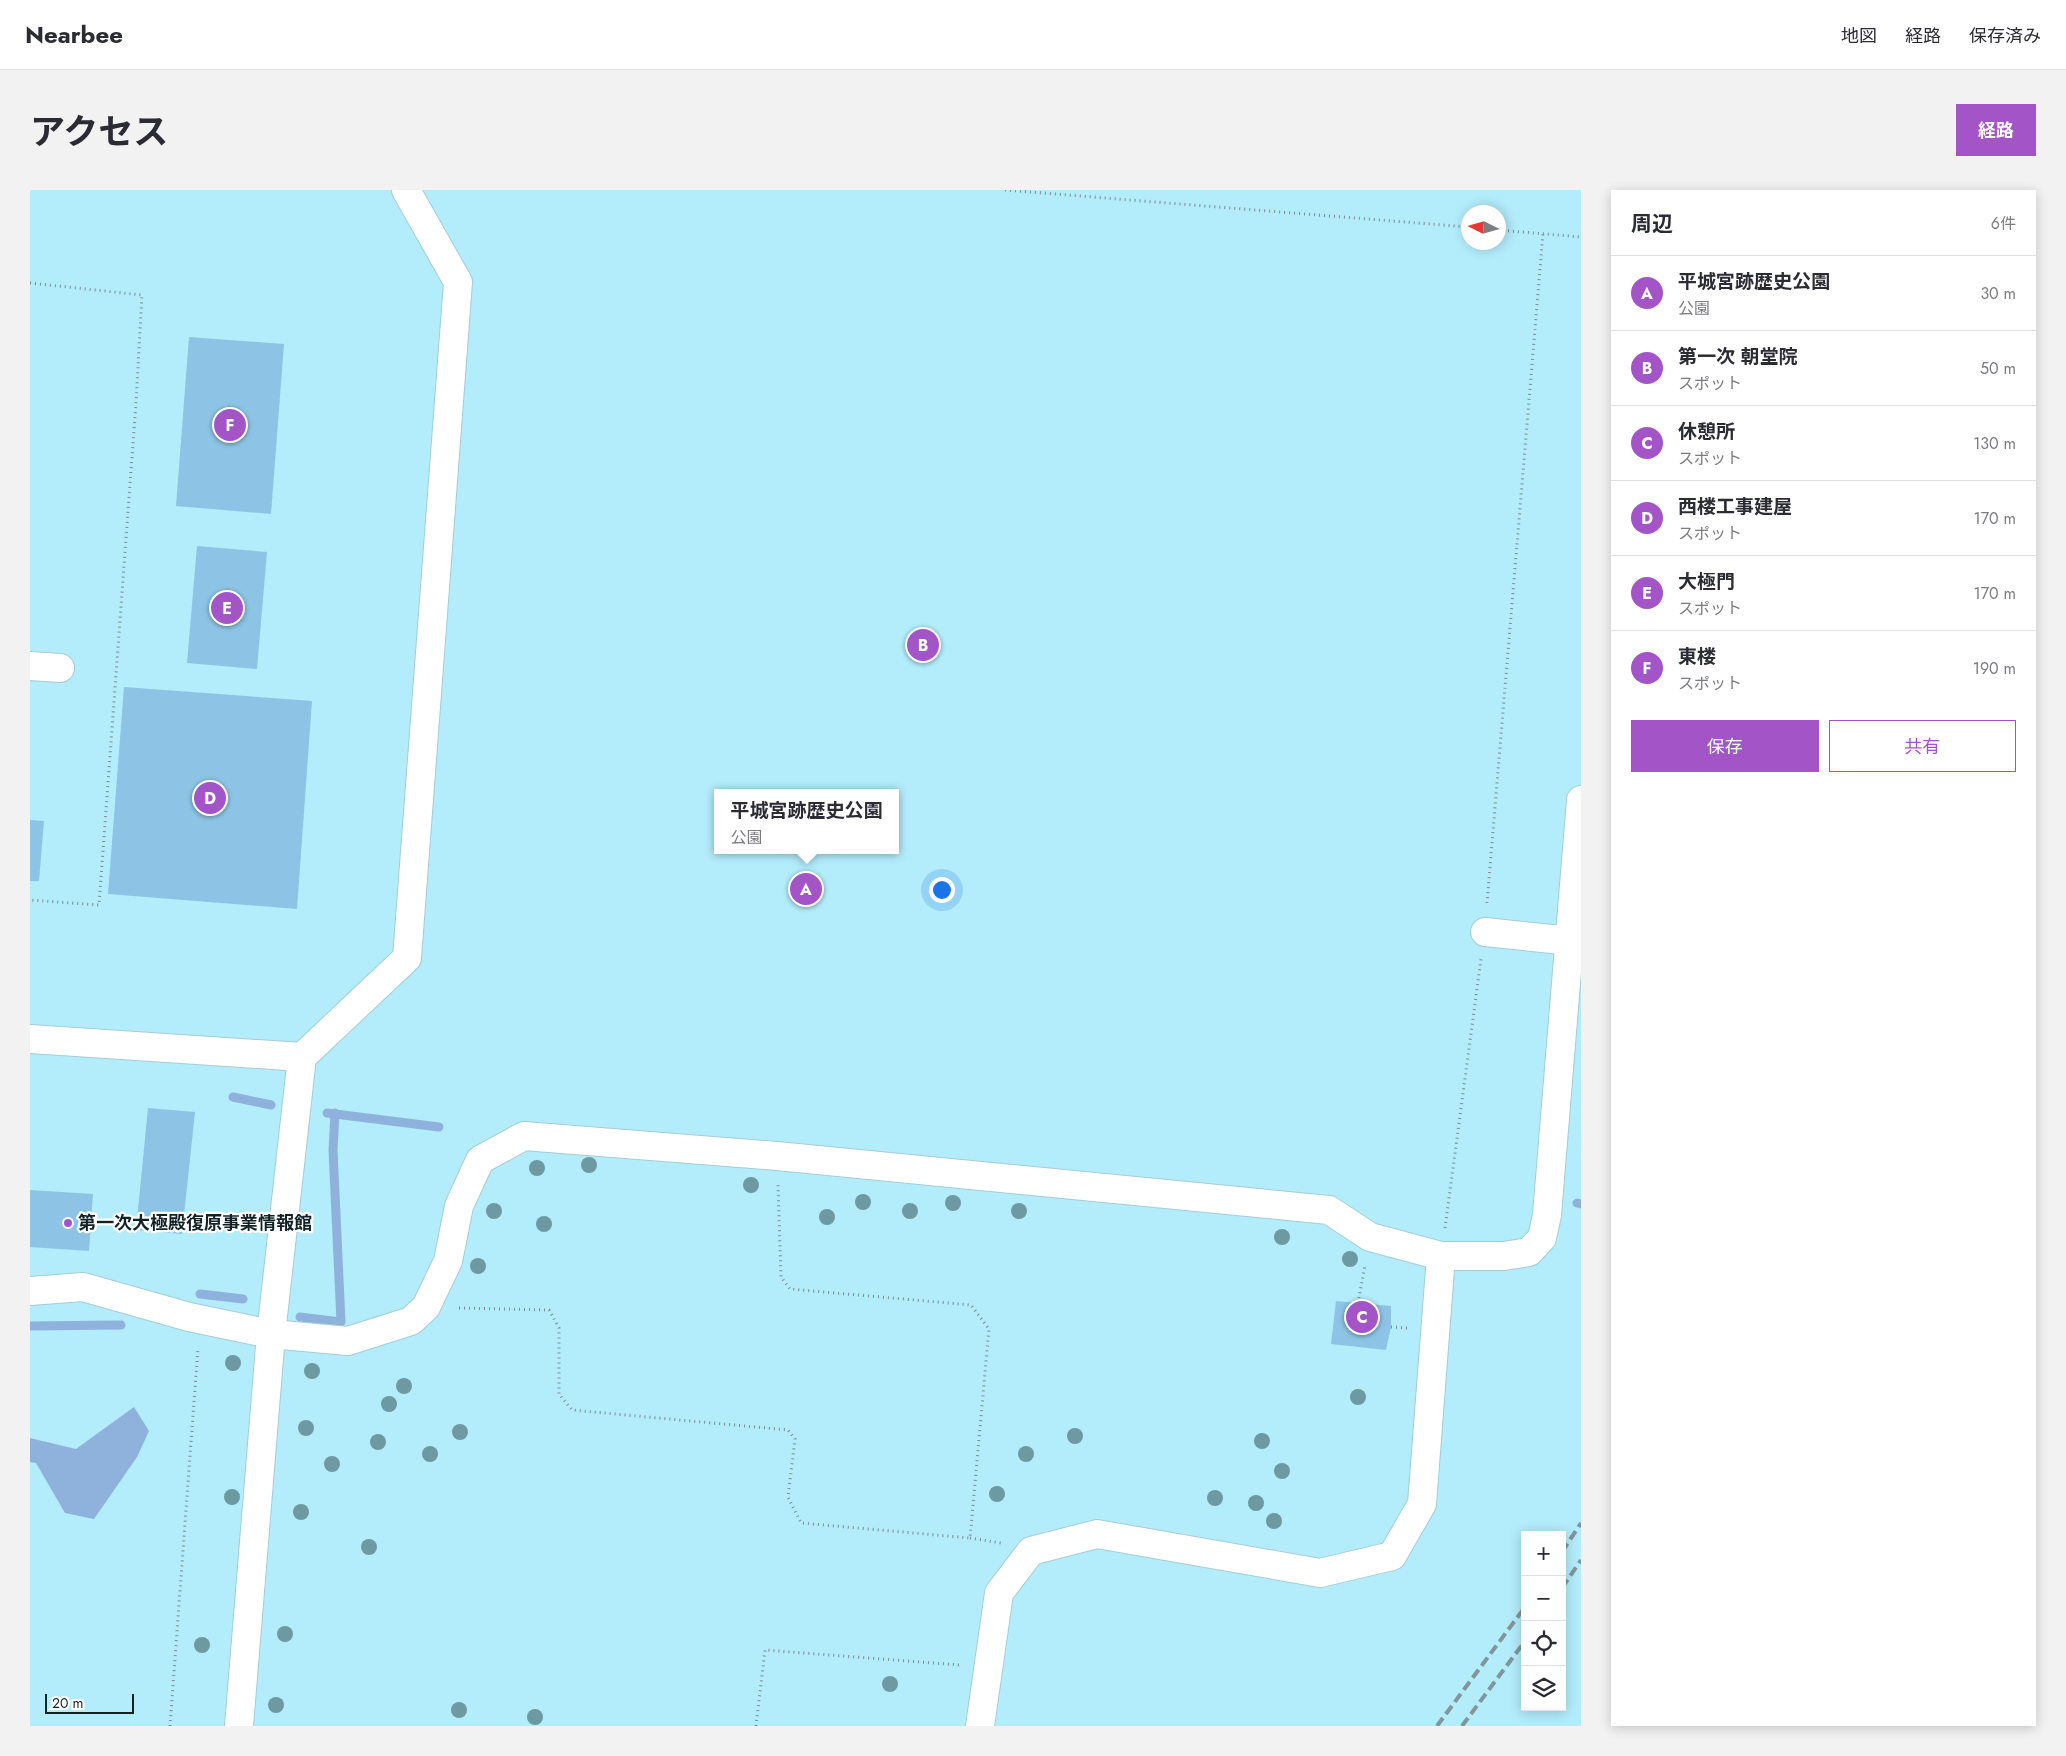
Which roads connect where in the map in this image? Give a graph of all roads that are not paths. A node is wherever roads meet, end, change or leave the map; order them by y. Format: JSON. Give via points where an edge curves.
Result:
{"nodes":[{"id":1,"x":406,"y":190,"type":"edge"},
{"id":2,"x":30,"y":666,"type":"edge"},
{"id":3,"x":60,"y":668,"type":"dead end"},
{"id":4,"x":1581,"y":800,"type":"edge"},
{"id":5,"x":1485,"y":932,"type":"road end"},
{"id":6,"x":1575,"y":941,"type":"edge"},
{"id":7,"x":30,"y":1039,"type":"edge"},
{"id":8,"x":302,"y":1057,"type":"junction"},
{"id":9,"x":1441,"y":1256,"type":"junction"},
{"id":10,"x":30,"y":1290,"type":"edge"},
{"id":11,"x":271,"y":1334,"type":"junction"},
{"id":12,"x":238,"y":1726,"type":"edge"},
{"id":13,"x":980,"y":1726,"type":"edge"}],
"edges":[{"from":1,"to":8,"type":"street","via":[[458,282],[407,958]]},
{"from":2,"to":3,"type":"street"},
{"from":4,"to":6,"type":"street"},
{"from":5,"to":6,"type":"street"},
{"from":6,"to":9,"type":"street","via":[[1542,1238],[1529,1252],[1504,1256]]},
{"from":7,"to":8,"type":"street"},
{"from":8,"to":11,"type":"street"},
{"from":9,"to":11,"type":"street","via":[[1370,1237],[1328,1210],[777,1156],[524,1136],[480,1160],[459,1206],[448,1261],[426,1307],[411,1321],[348,1341]]},
{"from":9,"to":13,"type":"street","via":[[1422,1504],[1392,1556],[1320,1574],[1097,1534],[1031,1551],[999,1593]]},
{"from":10,"to":11,"type":"street","via":[[83,1287],[189,1317]]},
{"from":11,"to":12,"type":"street"}]}
